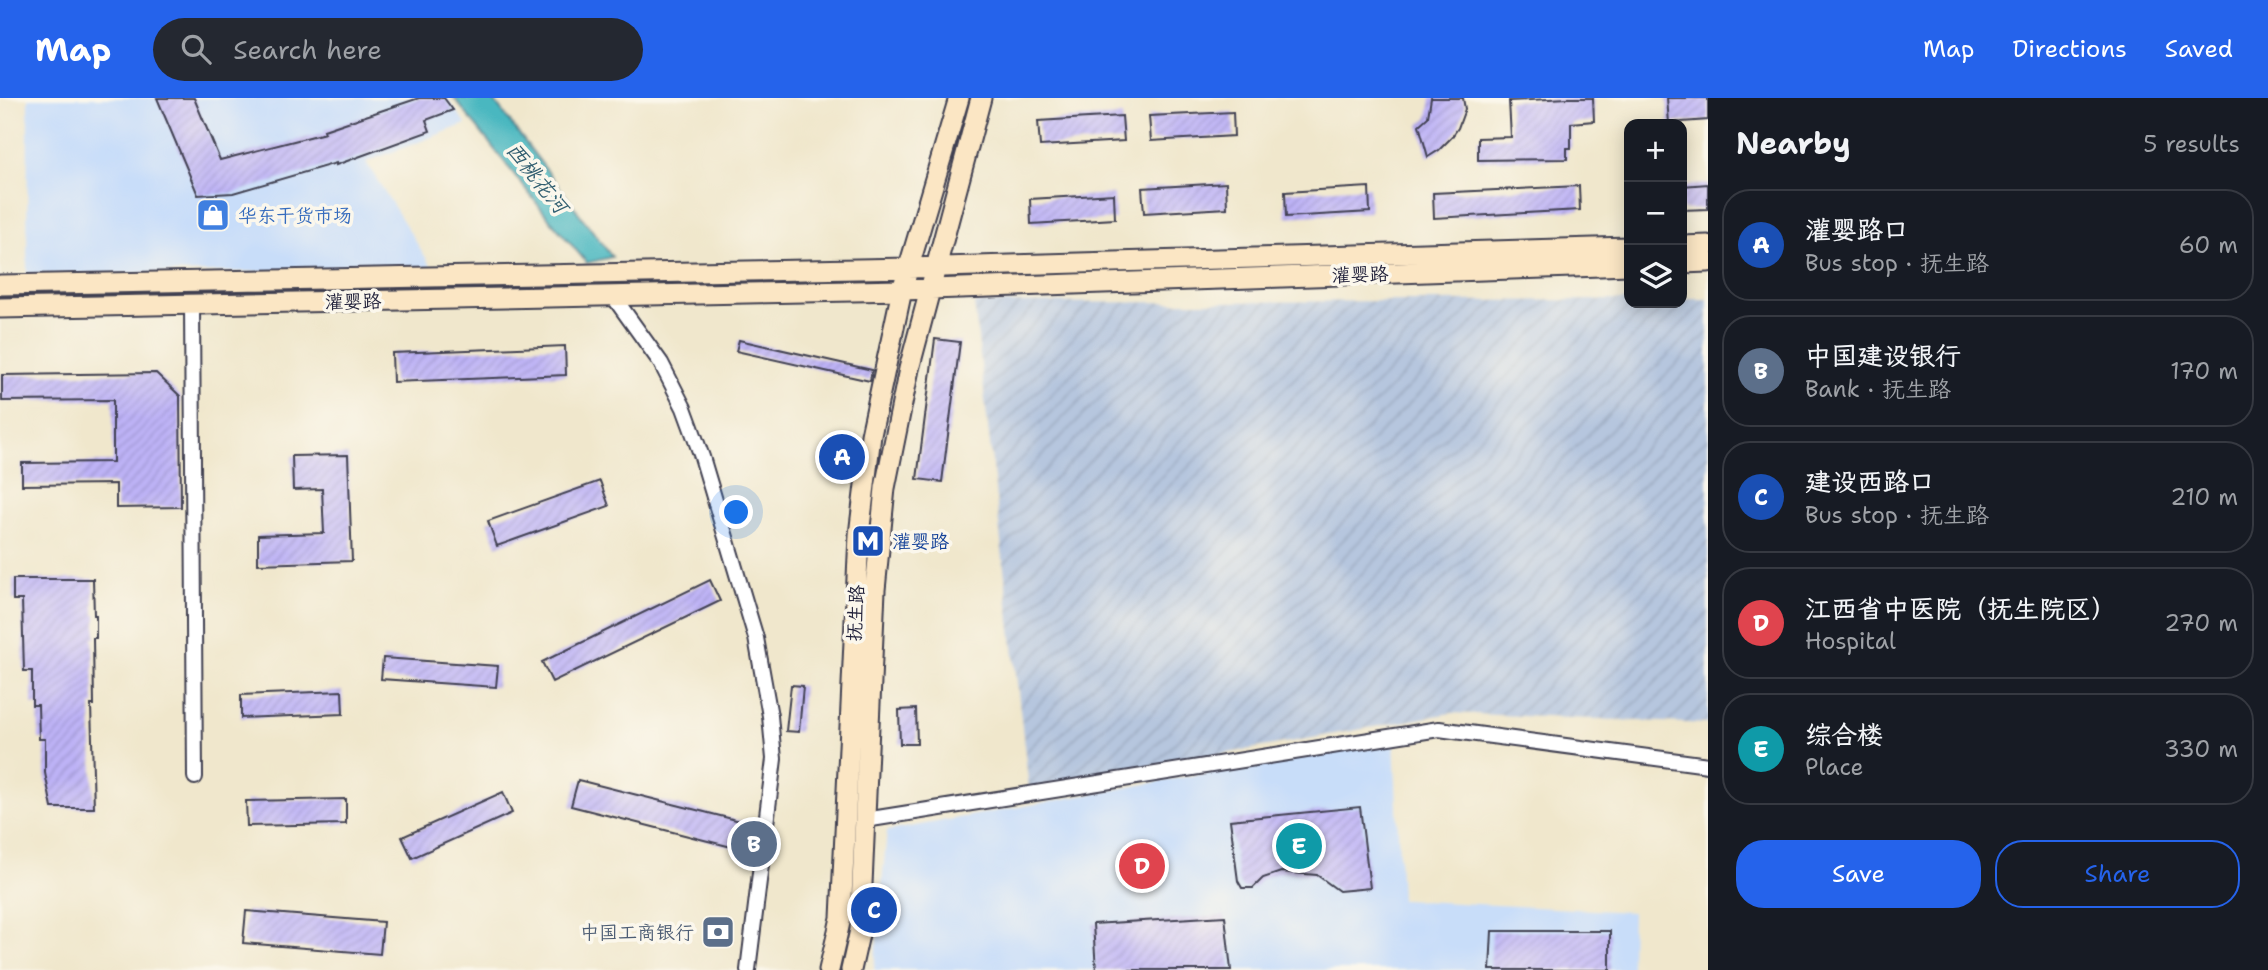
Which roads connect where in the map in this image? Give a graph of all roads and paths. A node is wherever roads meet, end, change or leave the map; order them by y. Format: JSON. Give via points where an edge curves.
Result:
{"nodes":[{"id":1,"x":959,"y":98,"type":"edge"},
{"id":2,"x":981,"y":98,"type":"edge"},
{"id":3,"x":1708,"y":245,"type":"edge"},
{"id":4,"x":1687,"y":246,"type":"edge"},
{"id":5,"x":1624,"y":247,"type":"edge"},
{"id":6,"x":1708,"y":262,"type":"edge"},
{"id":7,"x":1687,"y":263,"type":"edge"},
{"id":8,"x":1624,"y":265,"type":"edge"},
{"id":9,"x":936,"y":267,"type":"junction"},
{"id":10,"x":909,"y":268,"type":"junction"},
{"id":11,"x":0,"y":285,"type":"edge"},
{"id":12,"x":930,"y":289,"type":"junction"},
{"id":13,"x":902,"y":290,"type":"junction"},
{"id":14,"x":613,"y":296,"type":"junction"},
{"id":15,"x":192,"y":304,"type":"junction"},
{"id":16,"x":0,"y":308,"type":"edge"},
{"id":17,"x":1708,"y":765,"type":"edge"},
{"id":18,"x":195,"y":777,"type":"dead end"},
{"id":19,"x":865,"y":820,"type":"junction"},
{"id":20,"x":748,"y":970,"type":"edge"},
{"id":21,"x":829,"y":970,"type":"edge"},
{"id":22,"x":851,"y":970,"type":"edge"}],
"edges":[{"from":1,"to":10,"type":"main road","name":"抚生路"},
{"from":2,"to":9,"type":"main road","name":"抚生路"},
{"from":3,"to":4,"type":"main road"},
{"from":5,"to":9,"type":"main road","name":"灌婴路"},
{"from":6,"to":7,"type":"main road"},
{"from":8,"to":12,"type":"main road","name":"灌婴路"},
{"from":9,"to":10,"type":"main road","name":"灌婴路"},
{"from":9,"to":12,"type":"main road","name":"抚生路"},
{"from":10,"to":11,"type":"main road","name":"灌婴路"},
{"from":10,"to":13,"type":"main road","name":"抚生路"},
{"from":12,"to":13,"type":"main road","name":"灌婴路"},
{"from":12,"to":19,"type":"main road","name":"抚生路","via":[[885,488]]},
{"from":13,"to":14,"type":"main road","name":"灌婴路"},
{"from":13,"to":21,"type":"main road","name":"抚生路","via":[[871,435],[859,535],[841,918]]},
{"from":14,"to":15,"type":"main road","name":"灌婴路"},
{"from":14,"to":20,"type":"street","via":[[661,363],[684,408],[756,638],[775,759]]},
{"from":15,"to":16,"type":"main road","name":"灌婴路"},
{"from":15,"to":18,"type":"street"},
{"from":17,"to":19,"type":"street","via":[[1438,729]]},
{"from":19,"to":22,"type":"main road","name":"抚生路","via":[[860,930]]}]}
